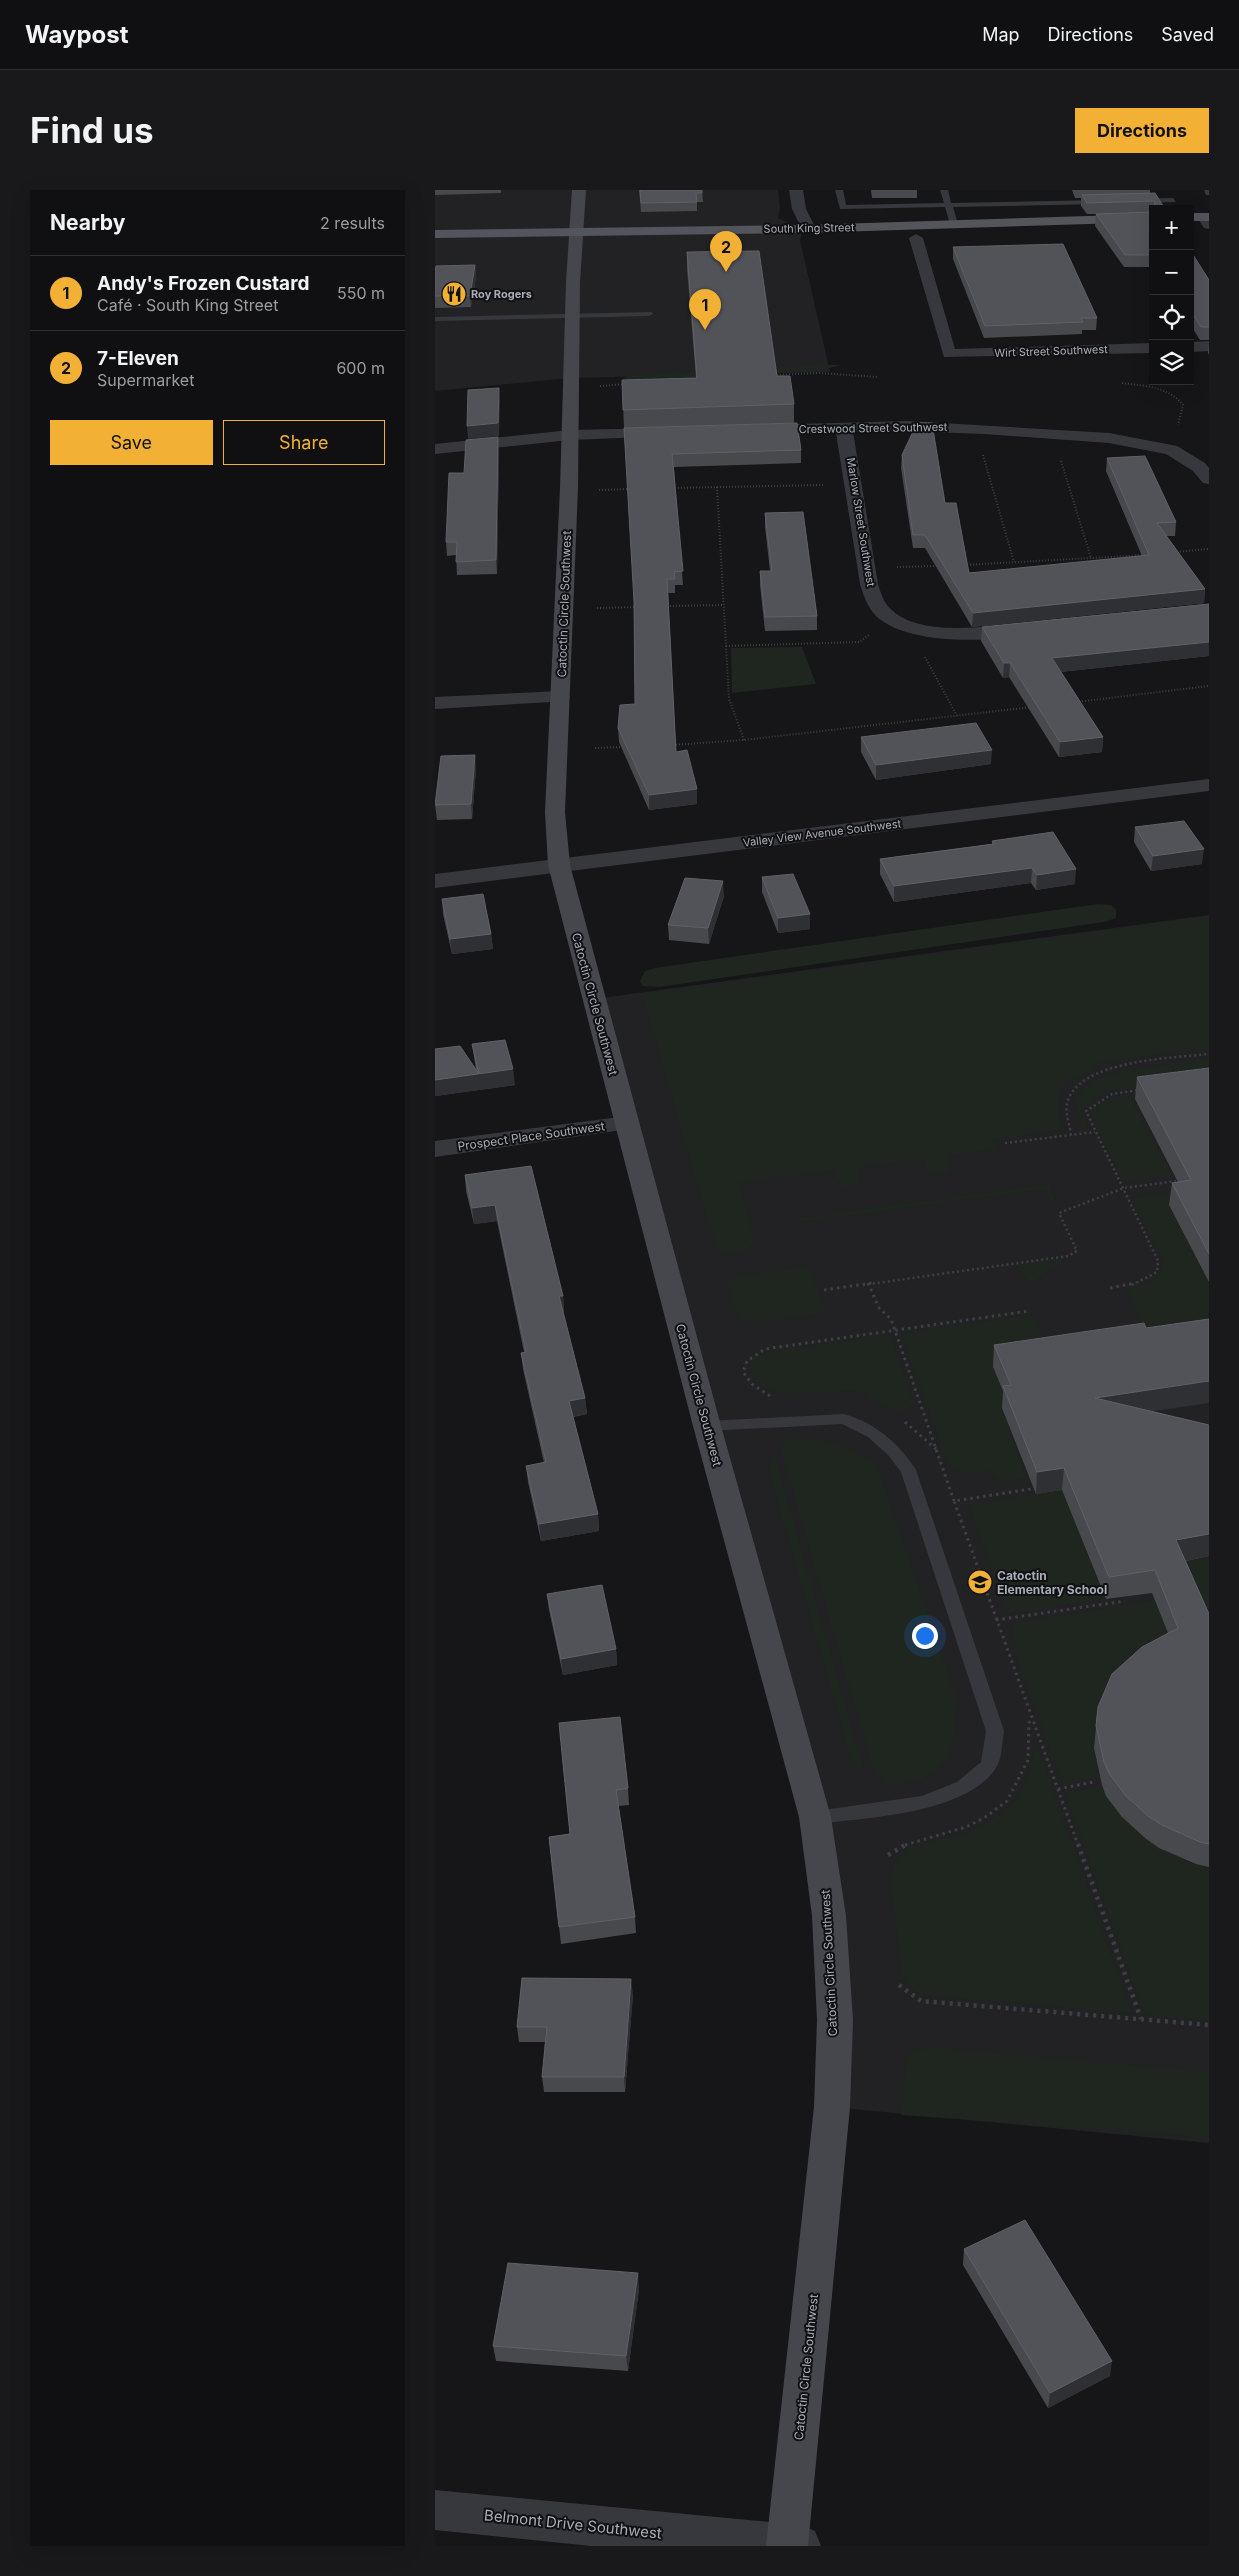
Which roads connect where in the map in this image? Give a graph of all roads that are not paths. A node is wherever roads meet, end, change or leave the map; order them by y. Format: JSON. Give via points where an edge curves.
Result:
{"nodes":[{"id":1,"x":579,"y":190,"type":"edge"},
{"id":2,"x":796,"y":190,"type":"edge"},
{"id":3,"x":839,"y":190,"type":"edge"},
{"id":4,"x":944,"y":190,"type":"edge"},
{"id":5,"x":1168,"y":190,"type":"edge"},
{"id":6,"x":1173,"y":200,"type":"junction"},
{"id":7,"x":1114,"y":201,"type":"edge"},
{"id":8,"x":1132,"y":201,"type":"edge"},
{"id":9,"x":1176,"y":205,"type":"edge"},
{"id":10,"x":949,"y":206,"type":"junction"},
{"id":11,"x":1149,"y":218,"type":"edge"},
{"id":12,"x":953,"y":224,"type":"junction"},
{"id":13,"x":809,"y":229,"type":"junction"},
{"id":14,"x":1149,"y":231,"type":"edge"},
{"id":15,"x":435,"y":234,"type":"edge"},
{"id":16,"x":576,"y":238,"type":"junction"},
{"id":17,"x":916,"y":238,"type":"junction"},
{"id":18,"x":435,"y":247,"type":"edge"},
{"id":19,"x":649,"y":314,"type":"dead end"},
{"id":20,"x":572,"y":316,"type":"junction"},
{"id":21,"x":435,"y":319,"type":"edge"},
{"id":22,"x":1209,"y":346,"type":"edge"},
{"id":23,"x":1194,"y":347,"type":"edge"},
{"id":24,"x":1149,"y":348,"type":"edge"},
{"id":25,"x":843,"y":428,"type":"junction"},
{"id":26,"x":745,"y":430,"type":"edge"},
{"id":27,"x":677,"y":432,"type":"edge"},
{"id":28,"x":569,"y":435,"type":"junction"},
{"id":29,"x":435,"y":449,"type":"edge"},
{"id":30,"x":1209,"y":479,"type":"edge"},
{"id":31,"x":1041,"y":628,"type":"edge"},
{"id":32,"x":561,"y":697,"type":"junction"},
{"id":33,"x":435,"y":703,"type":"edge"},
{"id":34,"x":1209,"y":785,"type":"edge"},
{"id":35,"x":559,"y":866,"type":"junction"},
{"id":36,"x":435,"y":881,"type":"edge"},
{"id":37,"x":627,"y":1122,"type":"junction"},
{"id":38,"x":435,"y":1149,"type":"edge"},
{"id":39,"x":707,"y":1426,"type":"junction"},
{"id":40,"x":815,"y":1817,"type":"junction"},
{"id":41,"x":435,"y":2510,"type":"edge"},
{"id":42,"x":792,"y":2545,"type":"edge"}],
"edges":[{"from":1,"to":16,"type":"main road","name":"Catoctin Circle Southwest"},
{"from":2,"to":13,"type":"street","via":[[799,209]]},
{"from":3,"to":10,"type":"lane","via":[[843,207]]},
{"from":4,"to":10,"type":"lane"},
{"from":5,"to":6,"type":"lane"},
{"from":6,"to":8,"type":"lane"},
{"from":6,"to":9,"type":"lane"},
{"from":7,"to":10,"type":"lane"},
{"from":10,"to":12,"type":"lane"},
{"from":11,"to":12,"type":"main road","name":"South King Street"},
{"from":12,"to":13,"type":"main road","name":"South King Street"},
{"from":13,"to":16,"type":"main road","name":"South King Street"},
{"from":14,"to":17,"type":"main road","name":"South King Street"},
{"from":15,"to":16,"type":"main road","name":"South King Street"},
{"from":16,"to":17,"type":"main road","name":"South King Street"},
{"from":16,"to":18,"type":"main road","name":"South King Street"},
{"from":16,"to":20,"type":"main road","name":"Catoctin Circle Southwest"},
{"from":17,"to":24,"type":"street","name":"Wirt Street Southwest","via":[[949,354]]},
{"from":19,"to":20,"type":"lane"},
{"from":20,"to":21,"type":"lane"},
{"from":20,"to":28,"type":"main road","name":"Catoctin Circle Southwest"},
{"from":22,"to":23,"type":"street"},
{"from":25,"to":26,"type":"street","name":"Crestwood Street Southwest"},
{"from":25,"to":30,"type":"street","name":"Crestwood Street Southwest","via":[[974,428],[1109,438],[1171,450],[1199,467]]},
{"from":25,"to":31,"type":"street","name":"Marlow Street Southwest","via":[[869,584],[876,604],[889,618],[916,629],[945,634]]},
{"from":27,"to":28,"type":"street"},
{"from":28,"to":29,"type":"street"},
{"from":28,"to":32,"type":"main road","name":"Catoctin Circle Southwest"},
{"from":32,"to":33,"type":"street"},
{"from":32,"to":35,"type":"main road","name":"Catoctin Circle Southwest","via":[[555,812]]},
{"from":34,"to":35,"type":"street","name":"Valley View Avenue Southwest"},
{"from":35,"to":36,"type":"street","name":"Valley View Avenue Southwest"},
{"from":35,"to":37,"type":"main road","name":"Catoctin Circle Southwest"},
{"from":37,"to":38,"type":"street","name":"Prospect Place Southwest"},
{"from":37,"to":39,"type":"main road","name":"Catoctin Circle Southwest"},
{"from":39,"to":40,"type":"main road","name":"Catoctin Circle Southwest"},
{"from":39,"to":40,"type":"lane","via":[[844,1419],[873,1433],[894,1452],[908,1470],[995,1731],[989,1765],[963,1787],[924,1803]]},
{"from":40,"to":42,"type":"main road","name":"Catoctin Circle Southwest","via":[[829,1916],[834,2040],[828,2158]]},
{"from":41,"to":42,"type":"street","name":"Belmont Drive Southwest"}]}
